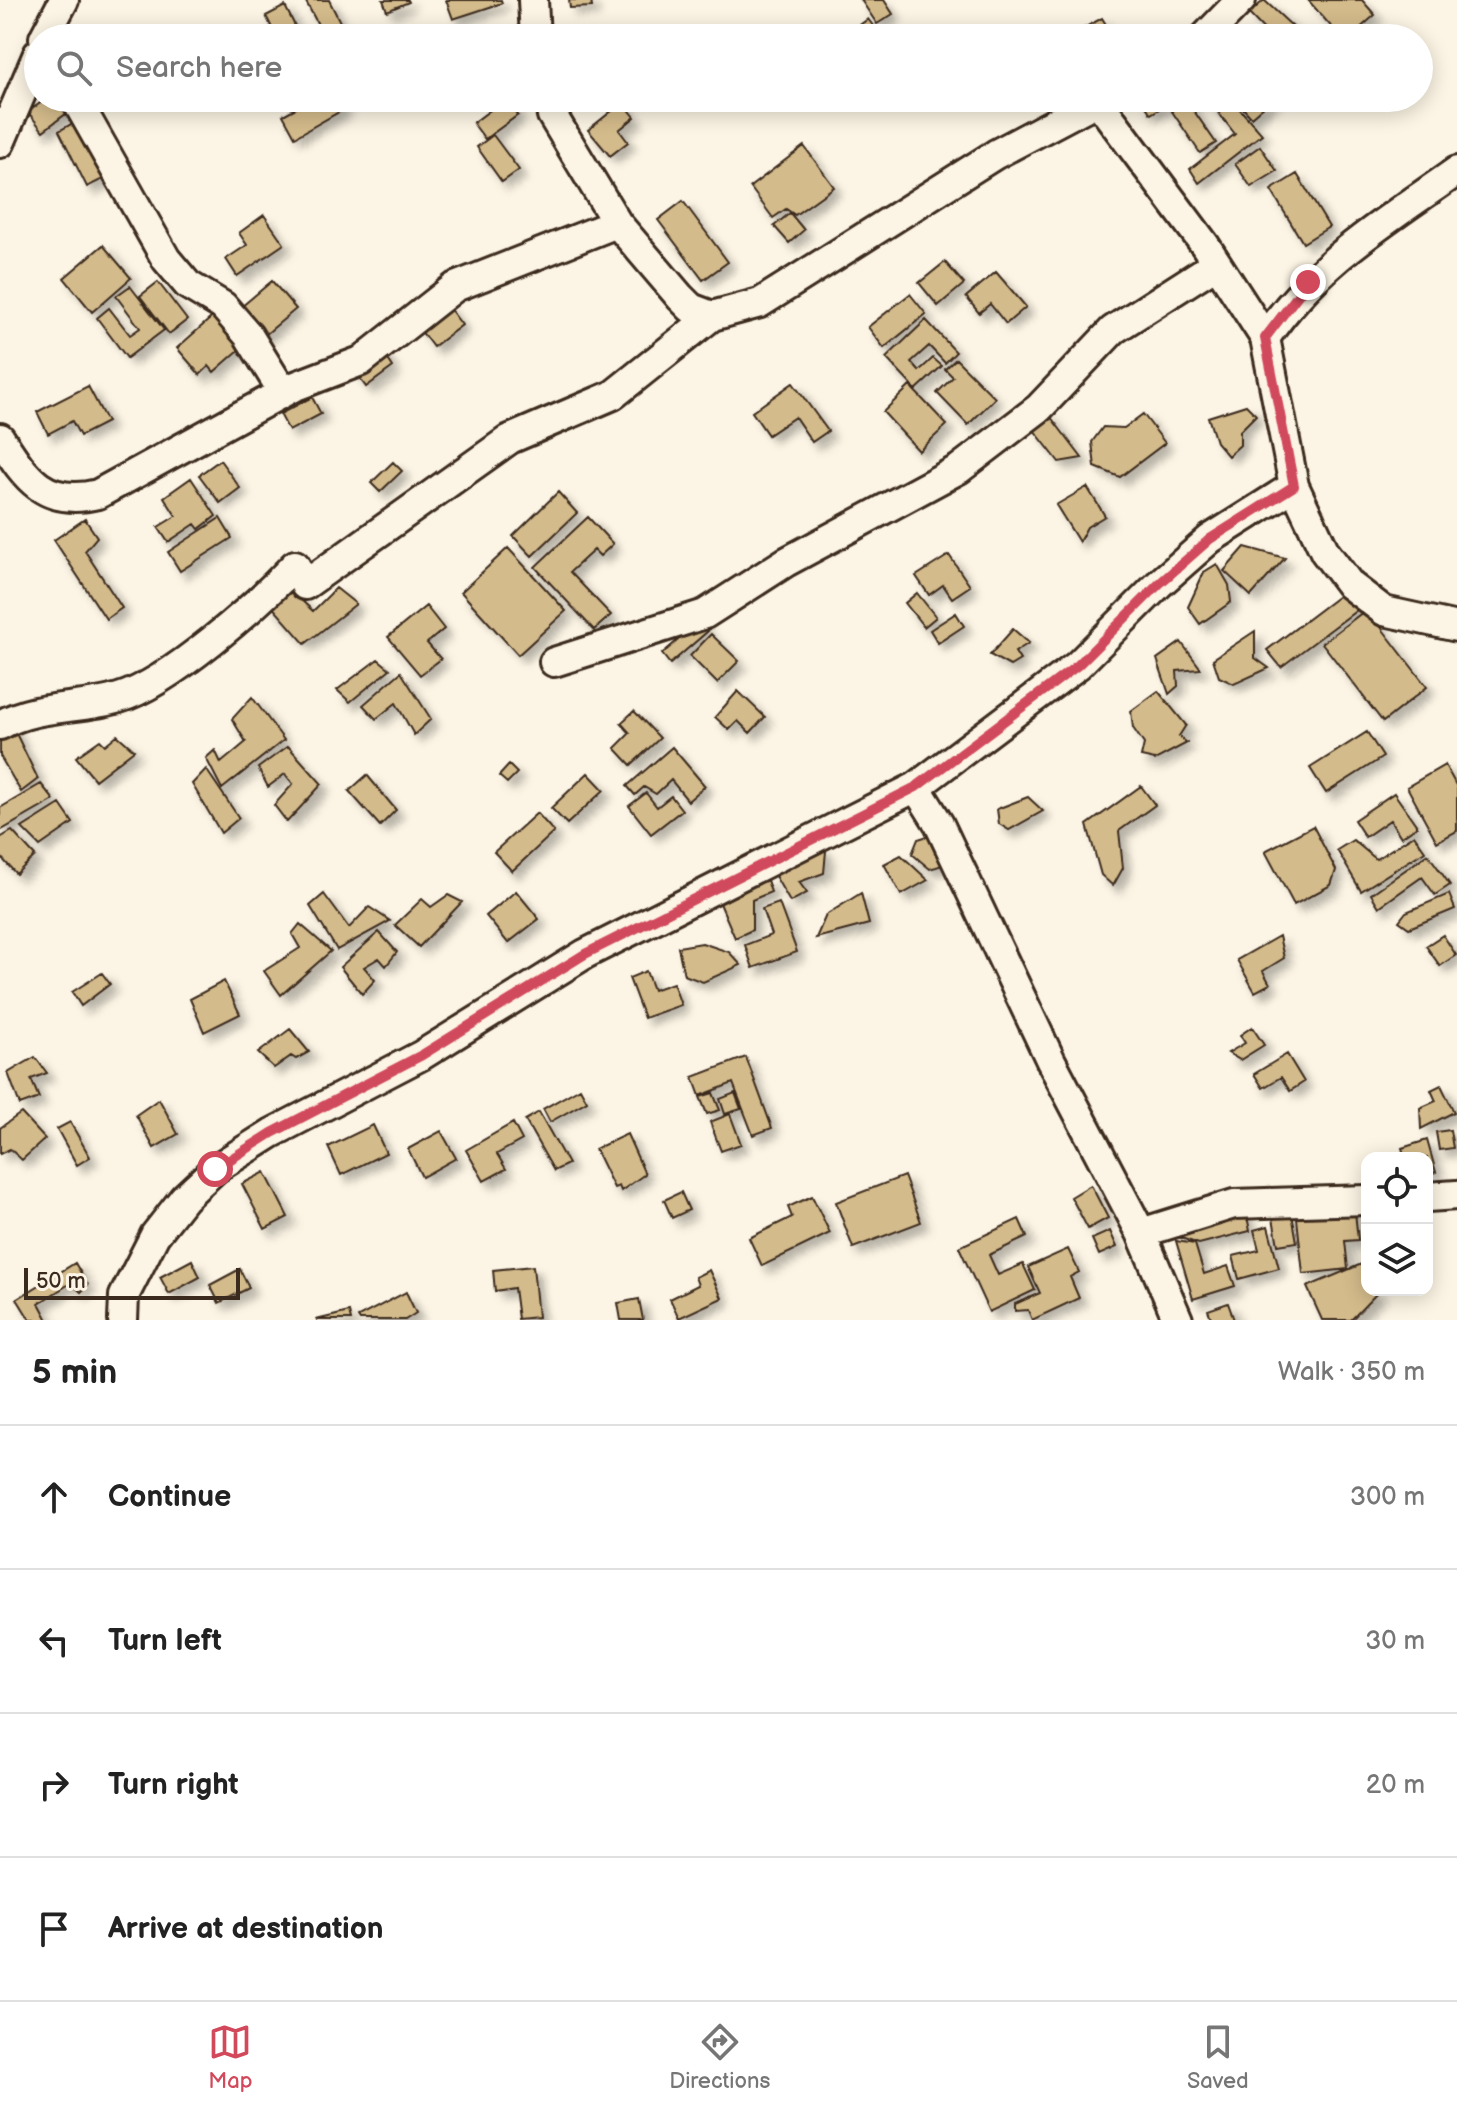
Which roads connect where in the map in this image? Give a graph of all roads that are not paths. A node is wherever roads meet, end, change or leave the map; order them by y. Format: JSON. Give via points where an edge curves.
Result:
{"nodes":[{"id":1,"x":64,"y":0,"type":"edge"},
{"id":2,"x":533,"y":0,"type":"edge"},
{"id":3,"x":1241,"y":0,"type":"edge"},
{"id":4,"x":52,"y":24,"type":"edge"},
{"id":5,"x":534,"y":24,"type":"edge"},
{"id":6,"x":1218,"y":24,"type":"edge"},
{"id":7,"x":24,"y":87,"type":"edge"},
{"id":8,"x":83,"y":112,"type":"edge"},
{"id":9,"x":551,"y":112,"type":"edge"},
{"id":10,"x":1075,"y":112,"type":"edge"},
{"id":11,"x":1108,"y":112,"type":"edge"},
{"id":12,"x":0,"y":143,"type":"edge"},
{"id":13,"x":1457,"y":171,"type":"edge"},
{"id":14,"x":617,"y":223,"type":"junction"},
{"id":15,"x":1216,"y":264,"type":"junction"},
{"id":16,"x":712,"y":316,"type":"junction"},
{"id":17,"x":1265,"y":338,"type":"junction"},
{"id":18,"x":283,"y":392,"type":"junction"},
{"id":19,"x":0,"y":438,"type":"edge"},
{"id":20,"x":1294,"y":486,"type":"junction"},
{"id":21,"x":1457,"y":627,"type":"edge"},
{"id":22,"x":554,"y":662,"type":"dead end"},
{"id":23,"x":0,"y":725,"type":"edge"},
{"id":24,"x":916,"y":787,"type":"junction"},
{"id":25,"x":1457,"y":1195,"type":"edge"},
{"id":26,"x":1433,"y":1197,"type":"edge"},
{"id":27,"x":1361,"y":1200,"type":"edge"},
{"id":28,"x":1141,"y":1233,"type":"junction"},
{"id":29,"x":123,"y":1320,"type":"edge"},
{"id":30,"x":1178,"y":1320,"type":"edge"}],
"edges":[{"from":1,"to":4,"type":"street"},
{"from":2,"to":5,"type":"street"},
{"from":3,"to":6,"type":"street"},
{"from":7,"to":12,"type":"street"},
{"from":8,"to":18,"type":"street","via":[[166,259],[188,285],[223,306]]},
{"from":9,"to":14,"type":"street"},
{"from":10,"to":16,"type":"street","via":[[996,154],[760,303]]},
{"from":11,"to":15,"type":"street"},
{"from":13,"to":17,"type":"street","via":[[1331,260]]},
{"from":14,"to":16,"type":"street","via":[[691,308]]},
{"from":14,"to":18,"type":"street","via":[[455,287],[361,361]]},
{"from":15,"to":17,"type":"street"},
{"from":15,"to":22,"type":"street","via":[[1113,330],[1039,408],[959,469],[786,562],[705,614]]},
{"from":16,"to":23,"type":"street","via":[[613,395],[510,439],[305,585],[295,565],[257,605],[147,686],[115,699],[36,710]]},
{"from":17,"to":20,"type":"street"},
{"from":18,"to":19,"type":"street","via":[[98,494],[80,498],[49,492],[25,478]]},
{"from":20,"to":21,"type":"street","via":[[1325,552],[1350,585],[1384,611]]},
{"from":20,"to":24,"type":"street","via":[[1210,539],[1078,665]]},
{"from":24,"to":28,"type":"street"},
{"from":24,"to":29,"type":"street","via":[[585,954],[422,1055],[272,1133],[215,1169],[155,1235],[124,1296]]},
{"from":25,"to":26,"type":"street"},
{"from":27,"to":28,"type":"street","via":[[1234,1204]]},
{"from":28,"to":30,"type":"street"}]}
